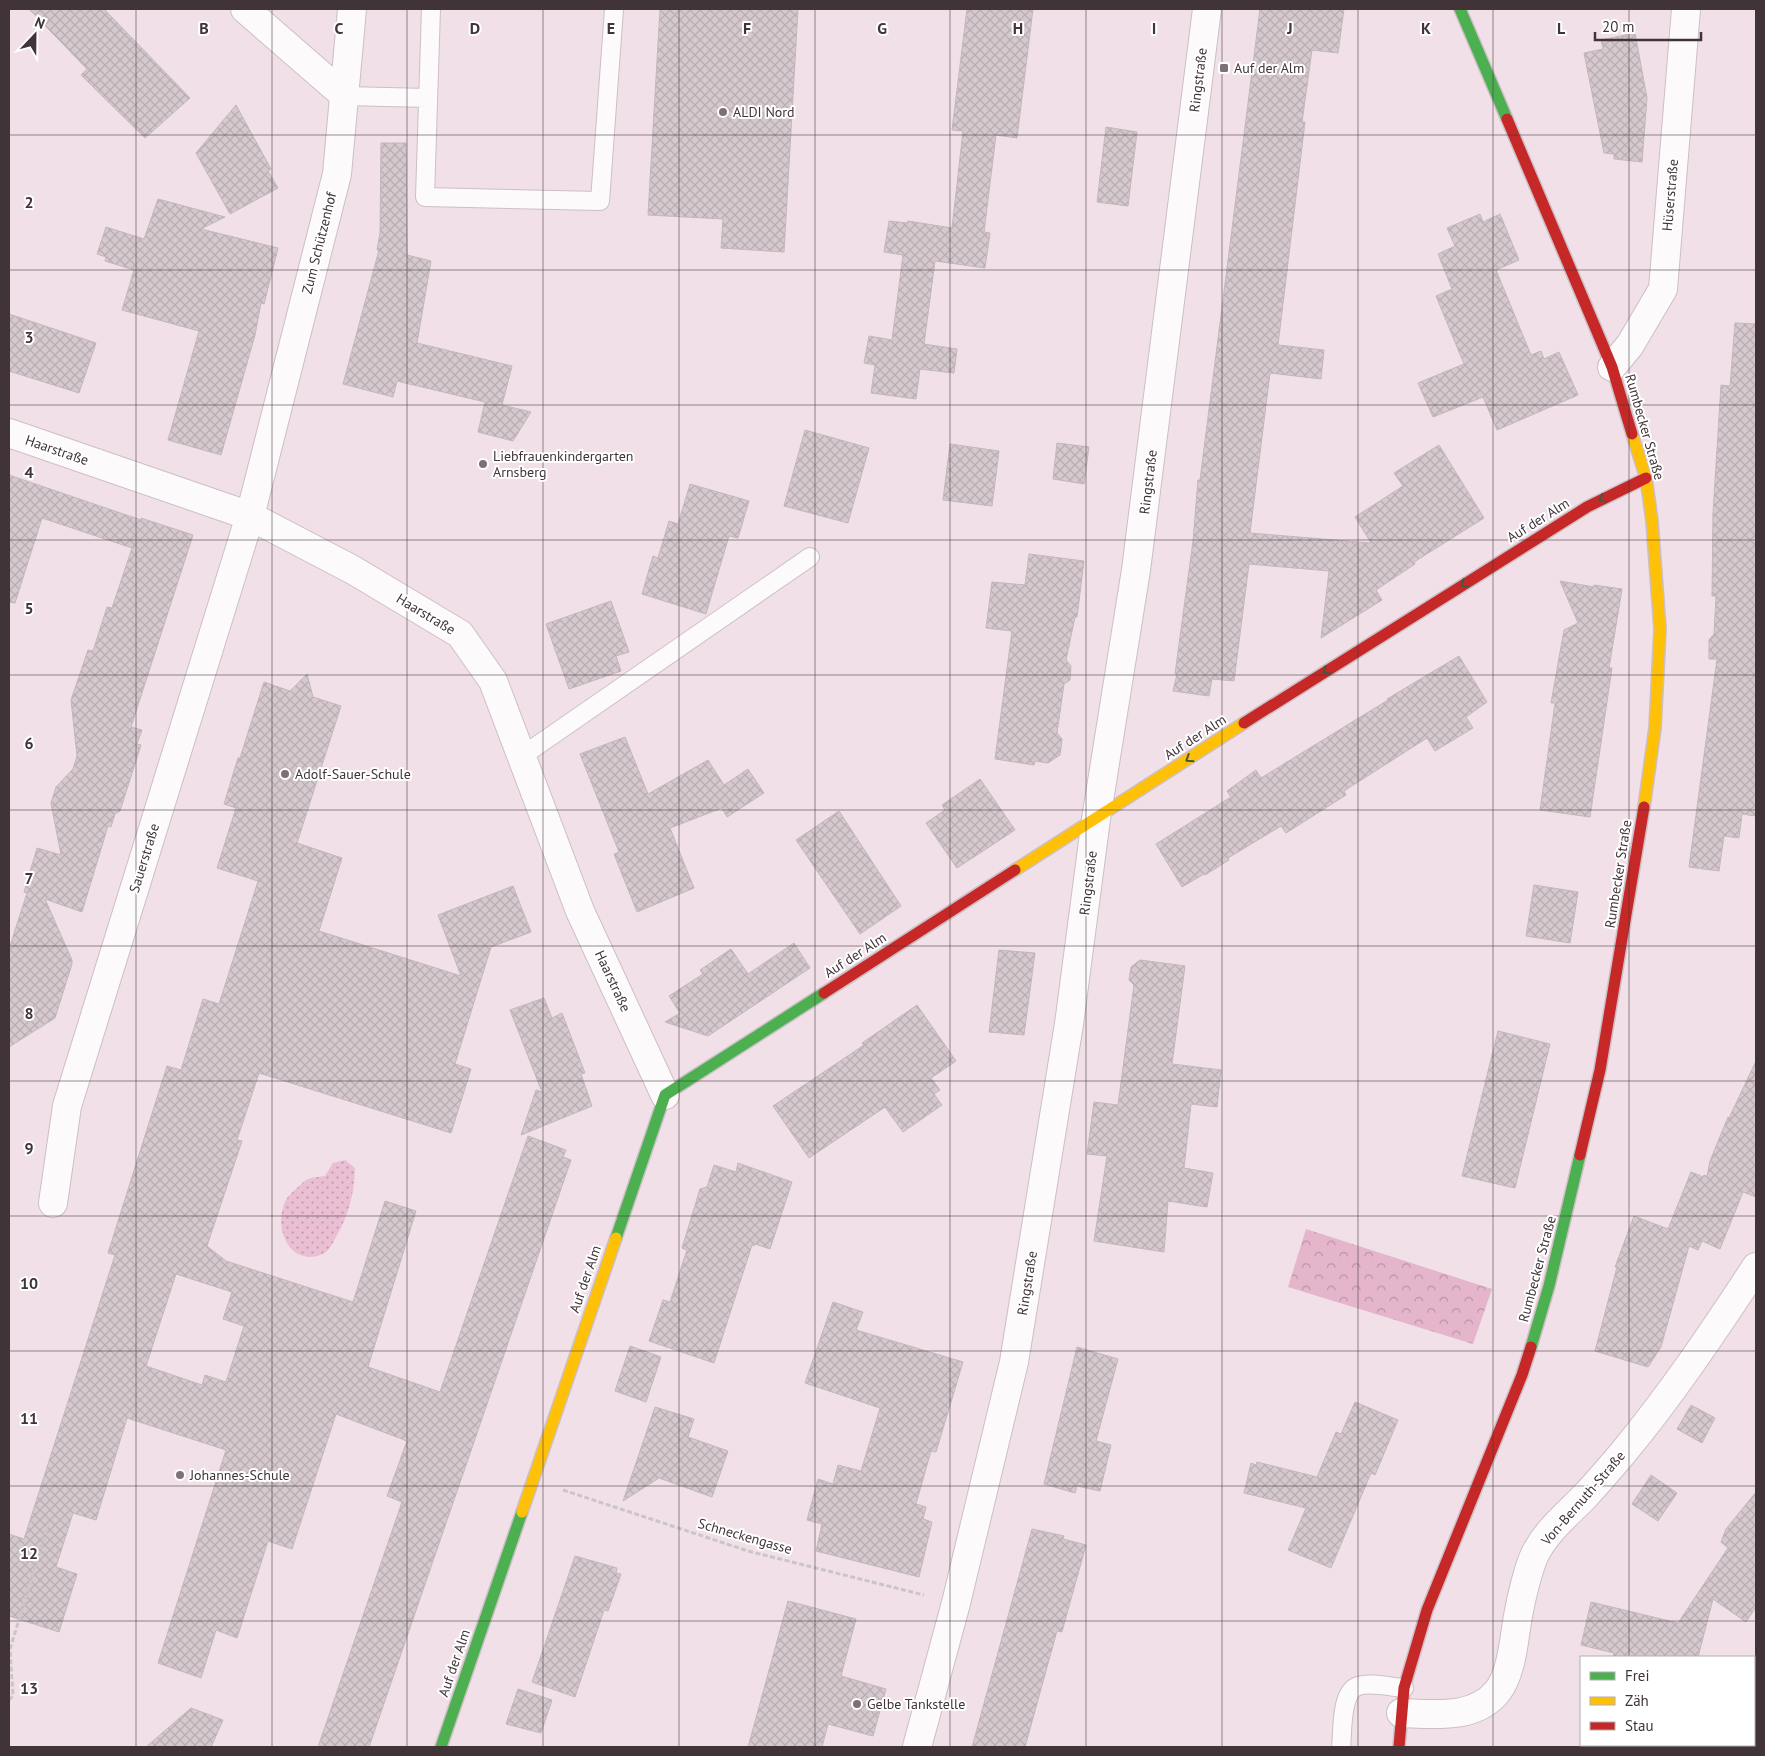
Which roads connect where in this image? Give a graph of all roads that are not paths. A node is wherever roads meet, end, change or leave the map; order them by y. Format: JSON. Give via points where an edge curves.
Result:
{"nodes":[{"id":1,"x":245,"y":9,"type":"edge"},
{"id":2,"x":352,"y":9,"type":"edge"},
{"id":3,"x":432,"y":9,"type":"edge"},
{"id":4,"x":614,"y":9,"type":"edge"},
{"id":5,"x":1207,"y":9,"type":"edge"},
{"id":6,"x":1460,"y":9,"type":"edge"},
{"id":7,"x":1686,"y":9,"type":"edge"},
{"id":8,"x":345,"y":96,"type":"junction"},
{"id":9,"x":428,"y":98,"type":"junction"},
{"id":10,"x":1612,"y":367,"type":"junction"},
{"id":11,"x":9,"y":433,"type":"edge"},
{"id":12,"x":1646,"y":478,"type":"junction"},
{"id":13,"x":250,"y":516,"type":"junction"},
{"id":14,"x":810,"y":557,"type":"dead end"},
{"id":15,"x":522,"y":756,"type":"junction"},
{"id":16,"x":1096,"y":819,"type":"junction"},
{"id":17,"x":665,"y":1096,"type":"junction"},
{"id":18,"x":53,"y":1202,"type":"dead end"},
{"id":19,"x":1756,"y":1267,"type":"edge"},
{"id":20,"x":1403,"y":1700,"type":"junction"},
{"id":21,"x":441,"y":1747,"type":"edge"},
{"id":22,"x":917,"y":1747,"type":"edge"},
{"id":23,"x":1341,"y":1747,"type":"edge"},
{"id":24,"x":1398,"y":1747,"type":"edge"}],
"edges":[{"from":1,"to":8,"type":"street"},
{"from":2,"to":8,"type":"street","name":"Zum Schützenhof"},
{"from":3,"to":9,"type":"lane"},
{"from":4,"to":9,"type":"lane","via":[[600,201],[425,197]]},
{"from":5,"to":16,"type":"street","name":"Ringstraße","via":[[1136,570]]},
{"from":6,"to":10,"type":"street","name":"Rumbecker Straße"},
{"from":7,"to":10,"type":"street","name":"Hüserstraße","via":[[1663,289],[1630,345]]},
{"from":8,"to":9,"type":"lane"},
{"from":8,"to":13,"type":"street","name":"Zum Schützenhof","via":[[336,174]]},
{"from":10,"to":12,"type":"street","name":"Rumbecker Straße"},
{"from":11,"to":13,"type":"street","name":"Haarstraße"},
{"from":12,"to":16,"type":"street","name":"Auf der Alm","one_way":true,"via":[[1587,507]]},
{"from":12,"to":20,"type":"street","name":"Rumbecker Straße","via":[[1660,629],[1655,728],[1600,1070],[1550,1286],[1524,1367],[1427,1610]]},
{"from":13,"to":15,"type":"street","name":"Haarstraße","via":[[353,570],[460,634],[493,680]]},
{"from":13,"to":18,"type":"street","name":"Sauerstraße","via":[[67,1106]]},
{"from":14,"to":15,"type":"lane"},
{"from":15,"to":17,"type":"street","name":"Haarstraße","via":[[580,911]]},
{"from":16,"to":17,"type":"street","name":"Auf der Alm"},
{"from":16,"to":22,"type":"street","name":"Ringstraße","via":[[1070,1024],[1014,1362],[956,1603]]},
{"from":17,"to":21,"type":"street","name":"Auf der Alm"},
{"from":19,"to":20,"type":"street","name":"Von-Bernuth-Straße","via":[[1647,1424],[1552,1529],[1535,1554],[1518,1613],[1511,1658],[1498,1691],[1470,1710],[1452,1714]]},
{"from":20,"to":23,"type":"lane","via":[[1373,1685],[1356,1686],[1347,1695],[1345,1703]]},
{"from":20,"to":24,"type":"street","name":"Rumbecker Straße"}]}
